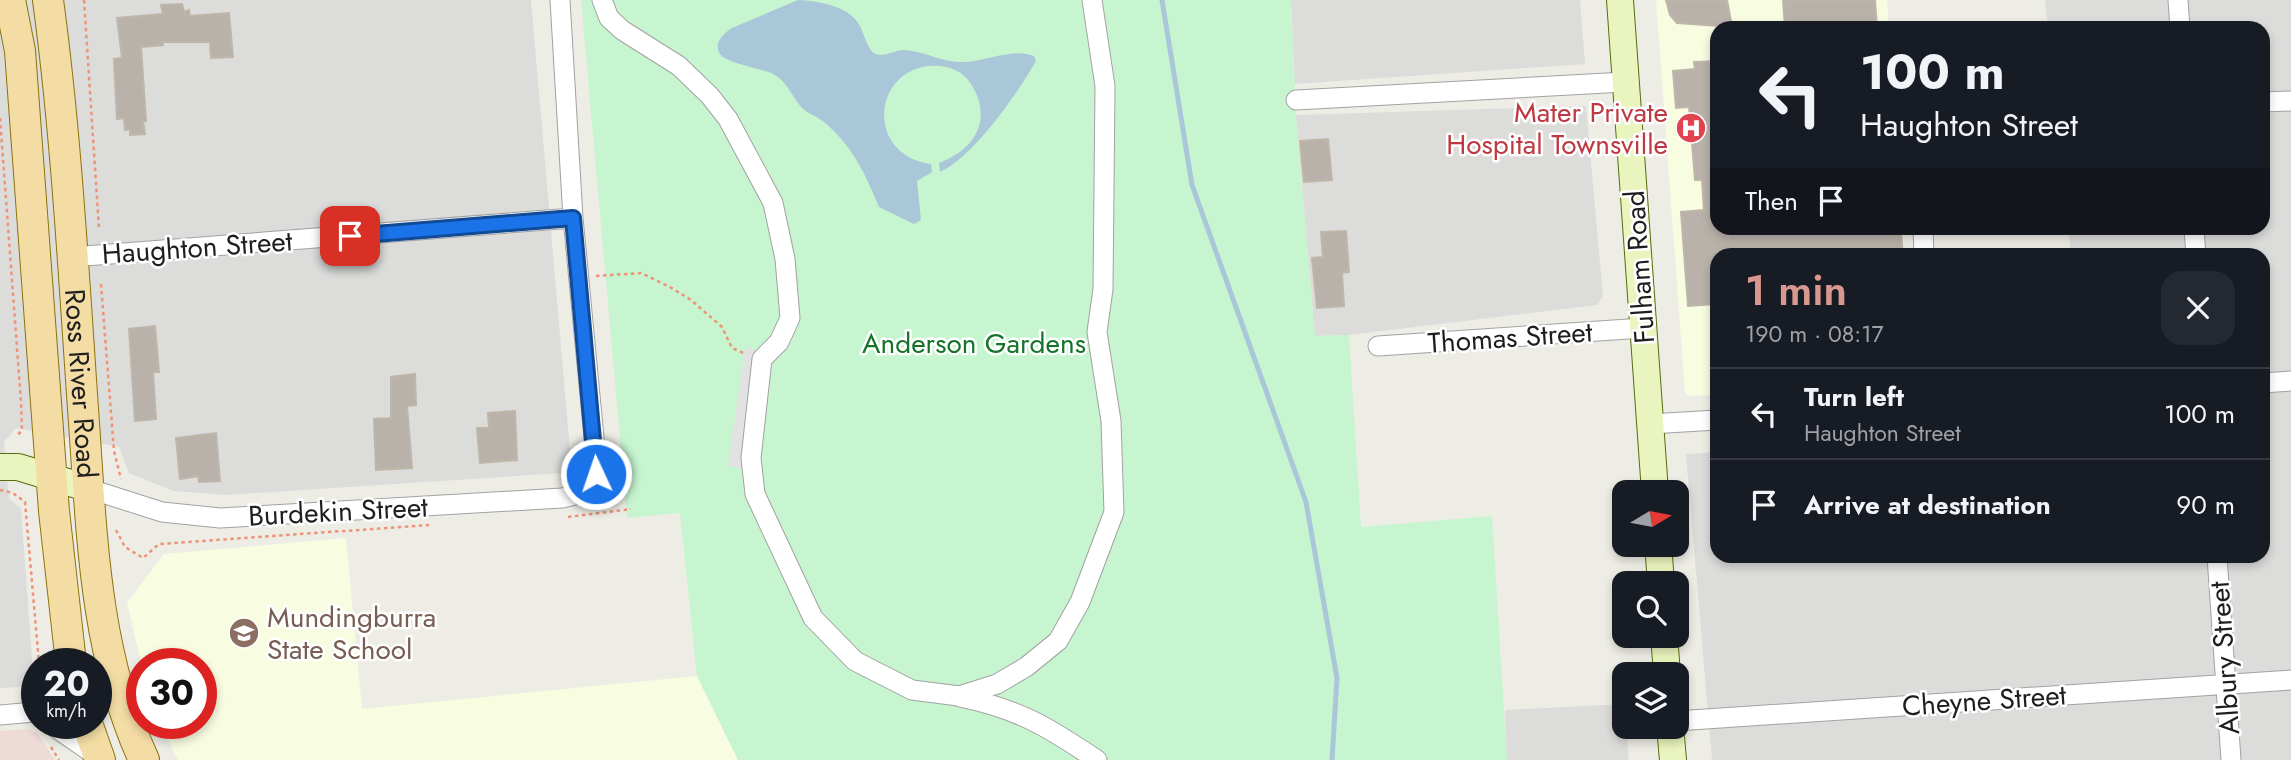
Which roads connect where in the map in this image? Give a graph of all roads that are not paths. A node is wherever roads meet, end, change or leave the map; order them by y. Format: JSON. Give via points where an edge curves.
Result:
{"nodes":[{"id":1,"x":10,"y":0,"type":"edge"},
{"id":2,"x":48,"y":0,"type":"edge"},
{"id":3,"x":560,"y":0,"type":"edge"},
{"id":4,"x":602,"y":0,"type":"edge"},
{"id":5,"x":1092,"y":0,"type":"edge"},
{"id":6,"x":1620,"y":0,"type":"edge"},
{"id":7,"x":2178,"y":0,"type":"edge"},
{"id":8,"x":2180,"y":21,"type":"edge"},
{"id":9,"x":1625,"y":82,"type":"junction"},
{"id":10,"x":1296,"y":100,"type":"dead end"},
{"id":11,"x":2291,"y":101,"type":"edge"},
{"id":12,"x":2270,"y":102,"type":"edge"},
{"id":13,"x":573,"y":218,"type":"junction"},
{"id":14,"x":72,"y":257,"type":"junction"},
{"id":15,"x":1643,"y":328,"type":"junction"},
{"id":16,"x":1378,"y":346,"type":"dead end"},
{"id":17,"x":2291,"y":381,"type":"edge"},
{"id":18,"x":2270,"y":382,"type":"edge"},
{"id":19,"x":1710,"y":420,"type":"edge"},
{"id":20,"x":1650,"y":424,"type":"junction"},
{"id":21,"x":0,"y":467,"type":"edge"},
{"id":22,"x":52,"y":476,"type":"junction"},
{"id":23,"x":1654,"y":480,"type":"edge"},
{"id":24,"x":88,"y":488,"type":"junction"},
{"id":25,"x":2217,"y":563,"type":"edge"},
{"id":26,"x":68,"y":648,"type":"edge"},
{"id":27,"x":2291,"y":680,"type":"edge"},
{"id":28,"x":2226,"y":684,"type":"junction"},
{"id":29,"x":959,"y":696,"type":"junction"},
{"id":30,"x":0,"y":715,"type":"edge"},
{"id":31,"x":21,"y":715,"type":"edge"},
{"id":32,"x":1689,"y":720,"type":"edge"},
{"id":33,"x":72,"y":739,"type":"edge"},
{"id":34,"x":92,"y":739,"type":"edge"},
{"id":35,"x":1672,"y":739,"type":"edge"},
{"id":36,"x":99,"y":759,"type":"edge"},
{"id":37,"x":144,"y":760,"type":"edge"},
{"id":38,"x":1097,"y":760,"type":"edge"},
{"id":39,"x":1673,"y":760,"type":"edge"},
{"id":40,"x":2231,"y":760,"type":"edge"}],
"edges":[{"from":1,"to":22,"type":"main road","name":"Ross River Road","via":[[20,51]]},
{"from":2,"to":14,"type":"main road","name":"Ross River Road"},
{"from":3,"to":13,"type":"street"},
{"from":4,"to":29,"type":"street","via":[[609,18],[622,30],[679,66],[710,96],[728,119],[773,204],[785,259],[790,318],[779,342],[762,359],[751,458],[755,494],[813,618],[855,661],[912,690]]},
{"from":5,"to":29,"type":"street","via":[[1105,86],[1103,289],[1097,331],[1111,421],[1114,512],[1080,602],[1058,641],[996,684]]},
{"from":6,"to":9,"type":"street","name":"Fulham Road"},
{"from":7,"to":8,"type":"street"},
{"from":9,"to":10,"type":"street"},
{"from":9,"to":15,"type":"street","name":"Fulham Road"},
{"from":11,"to":12,"type":"street"},
{"from":13,"to":14,"type":"street","name":"Haughton Street"},
{"from":13,"to":24,"type":"street","name":"Burdekin Street","via":[[596,458],[591,487],[579,495],[220,518],[162,512]]},
{"from":14,"to":24,"type":"main road","name":"Ross River Road"},
{"from":15,"to":16,"type":"street","name":"Thomas Street"},
{"from":15,"to":20,"type":"street","name":"Fulham Road"},
{"from":17,"to":18,"type":"street"},
{"from":19,"to":20,"type":"street"},
{"from":20,"to":23,"type":"street","name":"Fulham Road"},
{"from":21,"to":22,"type":"street"},
{"from":22,"to":24,"type":"street"},
{"from":22,"to":26,"type":"main road","name":"Ross River Road"},
{"from":24,"to":37,"type":"main road","name":"Ross River Road","via":[[109,664]]},
{"from":25,"to":28,"type":"street","name":"Albury Street"},
{"from":27,"to":28,"type":"street","name":"Cheyne Street"},
{"from":28,"to":32,"type":"street","name":"Cheyne Street"},
{"from":28,"to":40,"type":"street","name":"Albury Street"},
{"from":29,"to":38,"type":"street","via":[[1035,719]]},
{"from":30,"to":31,"type":"street"},
{"from":33,"to":36,"type":"street"},
{"from":34,"to":36,"type":"main road"},
{"from":35,"to":39,"type":"street"}]}
